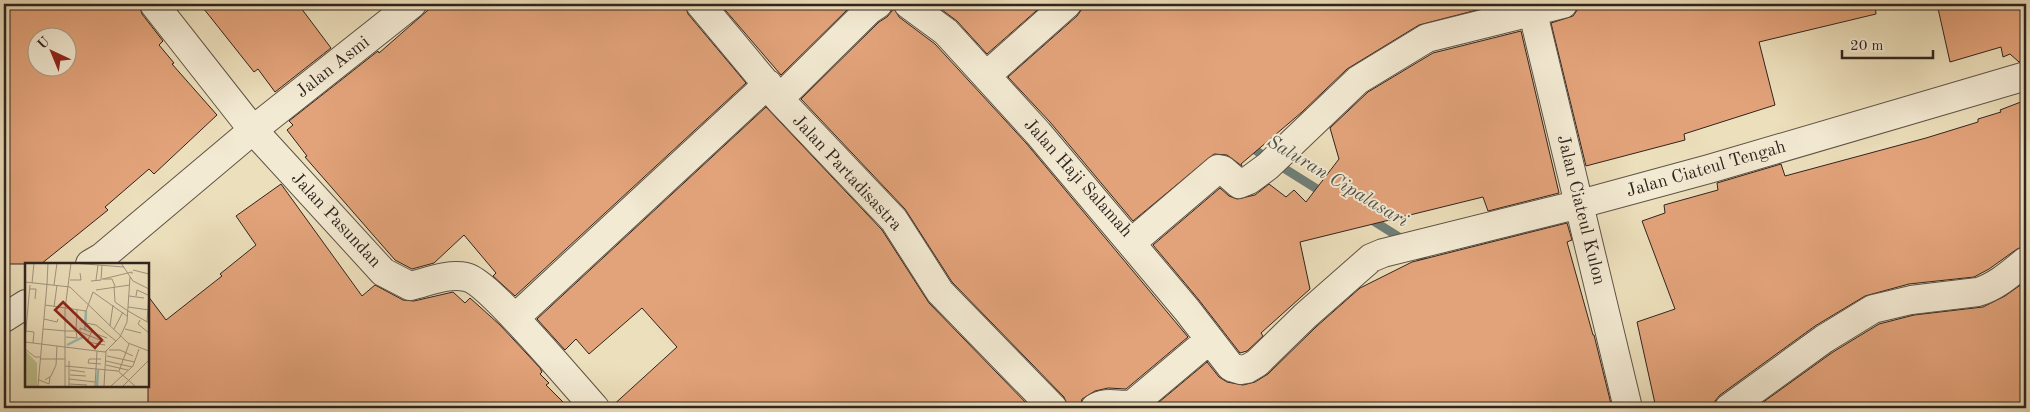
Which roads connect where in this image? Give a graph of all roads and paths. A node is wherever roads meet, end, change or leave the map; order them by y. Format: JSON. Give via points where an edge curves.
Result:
{"nodes":[{"id":1,"x":154,"y":4,"type":"edge"},
{"id":2,"x":412,"y":4,"type":"edge"},
{"id":3,"x":700,"y":4,"type":"edge"},
{"id":4,"x":878,"y":4,"type":"edge"},
{"id":5,"x":908,"y":4,"type":"edge"},
{"id":6,"x":1067,"y":4,"type":"edge"},
{"id":7,"x":1563,"y":4,"type":"edge"},
{"id":8,"x":1533,"y":13,"type":"junction"},
{"id":9,"x":986,"y":76,"type":"junction"},
{"id":10,"x":2026,"y":76,"type":"edge"},
{"id":11,"x":773,"y":91,"type":"junction"},
{"id":12,"x":253,"y":130,"type":"junction"},
{"id":13,"x":1580,"y":204,"type":"junction"},
{"id":14,"x":1131,"y":243,"type":"junction"},
{"id":15,"x":2026,"y":261,"type":"edge"},
{"id":16,"x":92,"y":263,"type":"edge"},
{"id":17,"x":25,"y":305,"type":"edge"},
{"id":18,"x":4,"y":318,"type":"edge"},
{"id":19,"x":515,"y":318,"type":"junction"},
{"id":20,"x":1209,"y":340,"type":"junction"},
{"id":21,"x":595,"y":408,"type":"edge"},
{"id":22,"x":1053,"y":408,"type":"edge"},
{"id":23,"x":1096,"y":408,"type":"edge"},
{"id":24,"x":1628,"y":408,"type":"edge"},
{"id":25,"x":1729,"y":408,"type":"edge"}],
"edges":[{"from":1,"to":12,"type":"street","name":"Jalan Pasundan"},
{"from":2,"to":12,"type":"street","name":"Jalan Asmi"},
{"from":3,"to":11,"type":"street","name":"Jalan Partadisastra"},
{"from":4,"to":11,"type":"street"},
{"from":5,"to":9,"type":"street","name":"Jalan Haji Salamah","via":[[946,32]]},
{"from":6,"to":9,"type":"street"},
{"from":7,"to":8,"type":"street"},
{"from":8,"to":13,"type":"street","name":"Jalan Ciateul Kulon"},
{"from":8,"to":14,"type":"street","name":"Jalan Haji Salamah","via":[[1427,38],[1358,80],[1276,158],[1241,184],[1218,169]]},
{"from":9,"to":14,"type":"street","name":"Jalan Haji Salamah"},
{"from":10,"to":13,"type":"street","name":"Jalan Ciateul Tengah"},
{"from":11,"to":19,"type":"street"},
{"from":11,"to":22,"type":"street","name":"Jalan Partadisastra","via":[[894,220],[940,292]]},
{"from":12,"to":16,"type":"street","name":"Jalan Asmi"},
{"from":12,"to":19,"type":"street","name":"Jalan Pasundan","via":[[383,272],[410,286],[449,276],[468,277]]},
{"from":13,"to":20,"type":"street","name":"Jalan Ciateul Tengah","via":[[1371,258],[1248,369],[1232,367]]},
{"from":13,"to":24,"type":"street","name":"Jalan Ciateul Kulon"},
{"from":14,"to":20,"type":"street","name":"Jalan Ciateul Tengah"},
{"from":15,"to":25,"type":"street","via":[[1984,290],[1873,309],[1824,339]]},
{"from":17,"to":18,"type":"street"},
{"from":19,"to":21,"type":"street","name":"Jalan Pasundan"},
{"from":20,"to":23,"type":"street","via":[[1133,404],[1107,404]]}]}
